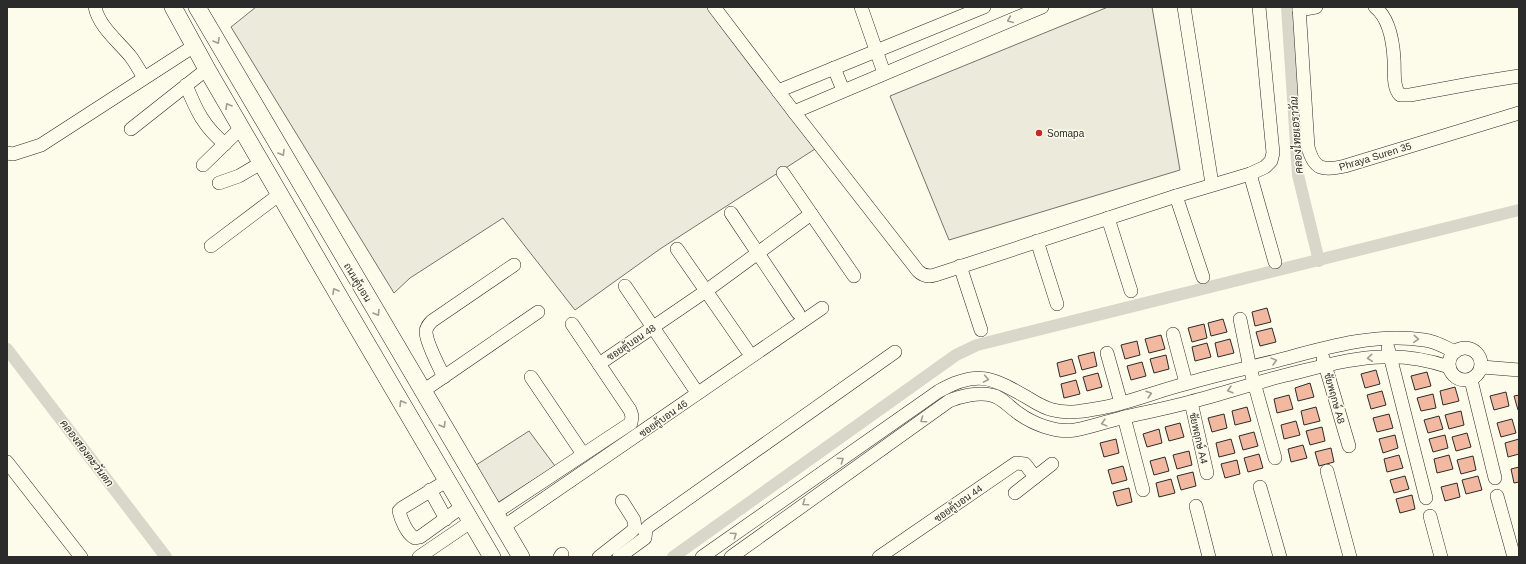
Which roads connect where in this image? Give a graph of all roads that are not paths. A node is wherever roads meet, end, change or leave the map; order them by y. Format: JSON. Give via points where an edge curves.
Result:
{"nodes":[{"id":1,"x":95,"y":7,"type":"edge"},
{"id":2,"x":173,"y":7,"type":"edge"},
{"id":3,"x":197,"y":7,"type":"edge"},
{"id":4,"x":714,"y":7,"type":"edge"},
{"id":5,"x":861,"y":7,"type":"edge"},
{"id":6,"x":1042,"y":7,"type":"edge"},
{"id":7,"x":1184,"y":7,"type":"edge"},
{"id":8,"x":1259,"y":7,"type":"edge"},
{"id":9,"x":1316,"y":7,"type":"edge"},
{"id":10,"x":1375,"y":7,"type":"edge"},
{"id":11,"x":1299,"y":8,"type":"edge"},
{"id":12,"x":976,"y":9,"type":"edge"},
{"id":13,"x":979,"y":33,"type":"junction"},
{"id":14,"x":194,"y":46,"type":"junction"},
{"id":15,"x":876,"y":51,"type":"junction"},
{"id":16,"x":207,"y":68,"type":"junction"},
{"id":17,"x":834,"y":68,"type":"junction"},
{"id":18,"x":884,"y":73,"type":"junction"},
{"id":19,"x":1519,"y":76,"type":"edge"},
{"id":20,"x":144,"y":78,"type":"junction"},
{"id":21,"x":186,"y":85,"type":"junction"},
{"id":22,"x":843,"y":90,"type":"junction"},
{"id":23,"x":778,"y":91,"type":"junction"},
{"id":24,"x":794,"y":112,"type":"junction"},
{"id":25,"x":1519,"y":113,"type":"edge"},
{"id":26,"x":241,"y":128,"type":"junction"},
{"id":27,"x":131,"y":129,"type":"dead end"},
{"id":28,"x":225,"y":144,"type":"junction"},
{"id":29,"x":7,"y":153,"type":"edge"},
{"id":30,"x":262,"y":163,"type":"junction"},
{"id":31,"x":203,"y":165,"type":"dead end"},
{"id":32,"x":783,"y":173,"type":"dead end"},
{"id":33,"x":1250,"y":174,"type":"junction"},
{"id":34,"x":219,"y":183,"type":"dead end"},
{"id":35,"x":1212,"y":184,"type":"junction"},
{"id":36,"x":280,"y":194,"type":"junction"},
{"id":37,"x":1176,"y":196,"type":"junction"},
{"id":38,"x":731,"y":213,"type":"dead end"},
{"id":39,"x":811,"y":214,"type":"junction"},
{"id":40,"x":1108,"y":218,"type":"junction"},
{"id":41,"x":1037,"y":241,"type":"junction"},
{"id":42,"x":210,"y":246,"type":"dead end"},
{"id":43,"x":677,"y":249,"type":"dead end"},
{"id":44,"x":759,"y":253,"type":"junction"},
{"id":45,"x":1275,"y":262,"type":"dead end"},
{"id":46,"x":514,"y":265,"type":"dead end"},
{"id":47,"x":960,"y":266,"type":"junction"},
{"id":48,"x":854,"y":276,"type":"dead end"},
{"id":49,"x":1203,"y":277,"type":"dead end"},
{"id":50,"x":625,"y":286,"type":"dead end"},
{"id":51,"x":706,"y":291,"type":"junction"},
{"id":52,"x":1131,"y":291,"type":"dead end"},
{"id":53,"x":1057,"y":304,"type":"dead end"},
{"id":54,"x":822,"y":308,"type":"dead end"},
{"id":55,"x":538,"y":312,"type":"dead end"},
{"id":56,"x":798,"y":313,"type":"dead end"},
{"id":57,"x":1240,"y":319,"type":"dead end"},
{"id":58,"x":572,"y":324,"type":"dead end"},
{"id":59,"x":653,"y":327,"type":"junction"},
{"id":60,"x":981,"y":330,"type":"dead end"},
{"id":61,"x":1173,"y":334,"type":"dead end"},
{"id":62,"x":1386,"y":339,"type":"junction"},
{"id":63,"x":1320,"y":349,"type":"junction"},
{"id":64,"x":747,"y":350,"type":"dead end"},
{"id":65,"x":895,"y":352,"type":"dead end"},
{"id":66,"x":1455,"y":352,"type":"junction"},
{"id":67,"x":1107,"y":353,"type":"dead end"},
{"id":68,"x":1390,"y":356,"type":"junction"},
{"id":69,"x":599,"y":364,"type":"junction"},
{"id":70,"x":1326,"y":366,"type":"junction"},
{"id":71,"x":1449,"y":367,"type":"junction"},
{"id":72,"x":1482,"y":367,"type":"junction"},
{"id":73,"x":1250,"y":368,"type":"junction"},
{"id":74,"x":1519,"y":370,"type":"edge"},
{"id":75,"x":444,"y":377,"type":"junction"},
{"id":76,"x":531,"y":377,"type":"dead end"},
{"id":77,"x":1471,"y":380,"type":"junction"},
{"id":78,"x":1186,"y":383,"type":"junction"},
{"id":79,"x":1254,"y":383,"type":"junction"},
{"id":80,"x":949,"y":386,"type":"junction"},
{"id":81,"x":694,"y":388,"type":"dead end"},
{"id":82,"x":423,"y":391,"type":"junction"},
{"id":83,"x":955,"y":398,"type":"junction"},
{"id":84,"x":1190,"y":402,"type":"junction"},
{"id":85,"x":1121,"y":403,"type":"junction"},
{"id":86,"x":1124,"y":417,"type":"junction"},
{"id":87,"x":1349,"y":446,"type":"dead end"},
{"id":88,"x":583,"y":454,"type":"junction"},
{"id":89,"x":1275,"y":458,"type":"dead end"},
{"id":90,"x":7,"y":462,"type":"edge"},
{"id":91,"x":1052,"y":464,"type":"dead end"},
{"id":92,"x":1327,"y":471,"type":"dead end"},
{"id":93,"x":1207,"y":473,"type":"dead end"},
{"id":94,"x":1035,"y":477,"type":"junction"},
{"id":95,"x":1495,"y":478,"type":"dead end"},
{"id":96,"x":448,"y":480,"type":"junction"},
{"id":97,"x":1260,"y":487,"type":"dead end"},
{"id":98,"x":430,"y":490,"type":"junction"},
{"id":99,"x":1143,"y":490,"type":"dead end"},
{"id":100,"x":1015,"y":493,"type":"dead end"},
{"id":101,"x":1497,"y":496,"type":"dead end"},
{"id":102,"x":1426,"y":498,"type":"dead end"},
{"id":103,"x":622,"y":501,"type":"dead end"},
{"id":104,"x":463,"y":506,"type":"junction"},
{"id":105,"x":1196,"y":506,"type":"dead end"},
{"id":106,"x":1430,"y":516,"type":"dead end"},
{"id":107,"x":446,"y":519,"type":"junction"},
{"id":108,"x":499,"y":520,"type":"junction"},
{"id":109,"x":472,"y":521,"type":"junction"},
{"id":110,"x":81,"y":557,"type":"edge"},
{"id":111,"x":419,"y":557,"type":"edge"},
{"id":112,"x":492,"y":557,"type":"edge"},
{"id":113,"x":521,"y":557,"type":"edge"},
{"id":114,"x":599,"y":557,"type":"edge"},
{"id":115,"x":619,"y":557,"type":"edge"},
{"id":116,"x":702,"y":557,"type":"edge"},
{"id":117,"x":731,"y":557,"type":"edge"},
{"id":118,"x":879,"y":557,"type":"edge"},
{"id":119,"x":1209,"y":557,"type":"edge"},
{"id":120,"x":1280,"y":557,"type":"edge"},
{"id":121,"x":1350,"y":557,"type":"edge"},
{"id":122,"x":1441,"y":557,"type":"edge"},
{"id":123,"x":1514,"y":557,"type":"edge"}],
"edges":[{"from":1,"to":20,"type":"street","via":[[97,16],[130,56]]},
{"from":2,"to":14,"type":"main road"},
{"from":3,"to":82,"type":"main road","name":"ถนนคู้บอน","one_way":true},
{"from":4,"to":23,"type":"street"},
{"from":5,"to":15,"type":"street"},
{"from":6,"to":13,"type":"street","one_way":true},
{"from":7,"to":35,"type":"street"},
{"from":8,"to":33,"type":"street","via":[[1273,153],[1272,161]]},
{"from":9,"to":11,"type":"street"},
{"from":10,"to":19,"type":"street","via":[[1383,17],[1392,40],[1396,88],[1400,95]]},
{"from":11,"to":25,"type":"street","name":"Phraya Suren 35","via":[[1308,147],[1315,164],[1322,168],[1334,169],[1345,166]]},
{"from":12,"to":13,"type":"street"},
{"from":12,"to":15,"type":"street"},
{"from":13,"to":18,"type":"street"},
{"from":14,"to":16,"type":"main road"},
{"from":14,"to":20,"type":"street"},
{"from":15,"to":17,"type":"street"},
{"from":15,"to":18,"type":"street"},
{"from":16,"to":21,"type":"street"},
{"from":26,"to":16,"type":"main road","one_way":true},
{"from":17,"to":22,"type":"street"},
{"from":17,"to":23,"type":"street"},
{"from":18,"to":22,"type":"street"},
{"from":20,"to":29,"type":"street","via":[[41,145],[13,154]]},
{"from":21,"to":27,"type":"street"},
{"from":21,"to":28,"type":"street","via":[[202,120]]},
{"from":22,"to":24,"type":"street"},
{"from":23,"to":24,"type":"street"},
{"from":24,"to":47,"type":"street","via":[[919,272],[925,276],[933,276]]},
{"from":26,"to":28,"type":"street"},
{"from":26,"to":30,"type":"main road"},
{"from":28,"to":31,"type":"street"},
{"from":30,"to":34,"type":"street","via":[[239,176]]},
{"from":30,"to":36,"type":"main road"},
{"from":32,"to":39,"type":"street"},
{"from":33,"to":35,"type":"street"},
{"from":33,"to":45,"type":"street"},
{"from":35,"to":37,"type":"street"},
{"from":36,"to":42,"type":"street"},
{"from":96,"to":36,"type":"main road","one_way":true},
{"from":37,"to":40,"type":"street"},
{"from":37,"to":49,"type":"street"},
{"from":38,"to":44,"type":"street"},
{"from":39,"to":44,"type":"street","name":"ซอยคู้บอน 48"},
{"from":39,"to":48,"type":"street"},
{"from":40,"to":41,"type":"street"},
{"from":40,"to":52,"type":"street"},
{"from":41,"to":47,"type":"street"},
{"from":41,"to":53,"type":"street"},
{"from":43,"to":51,"type":"street"},
{"from":44,"to":51,"type":"street","name":"ซอยคู้บอน 48"},
{"from":44,"to":56,"type":"street"},
{"from":46,"to":75,"type":"street","via":[[432,321],[427,328],[428,341]]},
{"from":47,"to":60,"type":"street"},
{"from":50,"to":59,"type":"street"},
{"from":51,"to":59,"type":"street","name":"ซอยคู้บอน 48"},
{"from":51,"to":64,"type":"street"},
{"from":54,"to":108,"type":"street","name":"ซอยคู้บอน 46"},
{"from":55,"to":75,"type":"street"},
{"from":57,"to":73,"type":"street"},
{"from":58,"to":69,"type":"street"},
{"from":59,"to":69,"type":"street","name":"ซอยคู้บอน 48"},
{"from":59,"to":81,"type":"street"},
{"from":61,"to":78,"type":"street"},
{"from":62,"to":63,"type":"street"},
{"from":62,"to":66,"type":"street","one_way":true,"via":[[1425,340]]},
{"from":62,"to":68,"type":"street"},
{"from":63,"to":70,"type":"street","name":"ชัยพฤกษ์ A8"},
{"from":73,"to":63,"type":"street","one_way":true},
{"from":65,"to":115,"type":"street","via":[[649,526],[645,538]]},
{"from":66,"to":71,"type":"street","via":[[1451,356]]},
{"from":66,"to":72,"type":"street","via":[[1460,348],[1473,350],[1478,354]]},
{"from":67,"to":85,"type":"street"},
{"from":68,"to":70,"type":"street","one_way":true,"via":[[1350,359]]},
{"from":68,"to":71,"type":"street","via":[[1404,356]]},
{"from":68,"to":102,"type":"street"},
{"from":69,"to":88,"type":"street","name":"ซอยคู้บอน 48","via":[[630,410],[632,420]]},
{"from":70,"to":79,"type":"street"},
{"from":70,"to":87,"type":"street","name":"ชัยพฤกษ์ A8"},
{"from":71,"to":77,"type":"street","via":[[1457,379]]},
{"from":72,"to":74,"type":"street"},
{"from":72,"to":77,"type":"street"},
{"from":73,"to":78,"type":"street"},
{"from":73,"to":79,"type":"street"},
{"from":75,"to":82,"type":"street"},
{"from":76,"to":88,"type":"street"},
{"from":77,"to":95,"type":"street"},
{"from":85,"to":78,"type":"street","one_way":true},
{"from":79,"to":84,"type":"street","one_way":true},
{"from":79,"to":89,"type":"street"},
{"from":80,"to":83,"type":"street"},
{"from":80,"to":85,"type":"street","one_way":true,"via":[[970,378],[989,379],[1002,383],[1041,406],[1072,412]]},
{"from":116,"to":80,"type":"street","one_way":true},
{"from":82,"to":108,"type":"main road","name":"ถนนคู้บอน","one_way":true},
{"from":86,"to":83,"type":"street","one_way":true,"via":[[1073,430],[1060,429],[1032,422],[990,394]]},
{"from":83,"to":117,"type":"street","one_way":true},
{"from":84,"to":86,"type":"street"},
{"from":84,"to":93,"type":"street","name":"ชัยพฤกษ์ A4"},
{"from":86,"to":99,"type":"street"},
{"from":88,"to":108,"type":"street","name":"ซอยคู้บอน 48"},
{"from":90,"to":110,"type":"street"},
{"from":91,"to":94,"type":"street"},
{"from":92,"to":121,"type":"street"},
{"from":94,"to":100,"type":"street"},
{"from":94,"to":118,"type":"street","name":"ซอยคู้บอน 44","via":[[1025,464],[1016,463]]},
{"from":96,"to":98,"type":"street"},
{"from":96,"to":104,"type":"main road"},
{"from":97,"to":120,"type":"street"},
{"from":98,"to":107,"type":"street"},
{"from":98,"to":107,"type":"street","via":[[399,512],[408,531],[415,538],[420,537]]},
{"from":101,"to":123,"type":"street"},
{"from":103,"to":114,"type":"street","via":[[634,520],[635,528]]},
{"from":104,"to":107,"type":"street"},
{"from":104,"to":109,"type":"main road"},
{"from":105,"to":119,"type":"street"},
{"from":106,"to":122,"type":"street"},
{"from":108,"to":113,"type":"main road","name":"ถนนคู้บอน"},
{"from":109,"to":111,"type":"street"},
{"from":109,"to":112,"type":"main road"}]}
